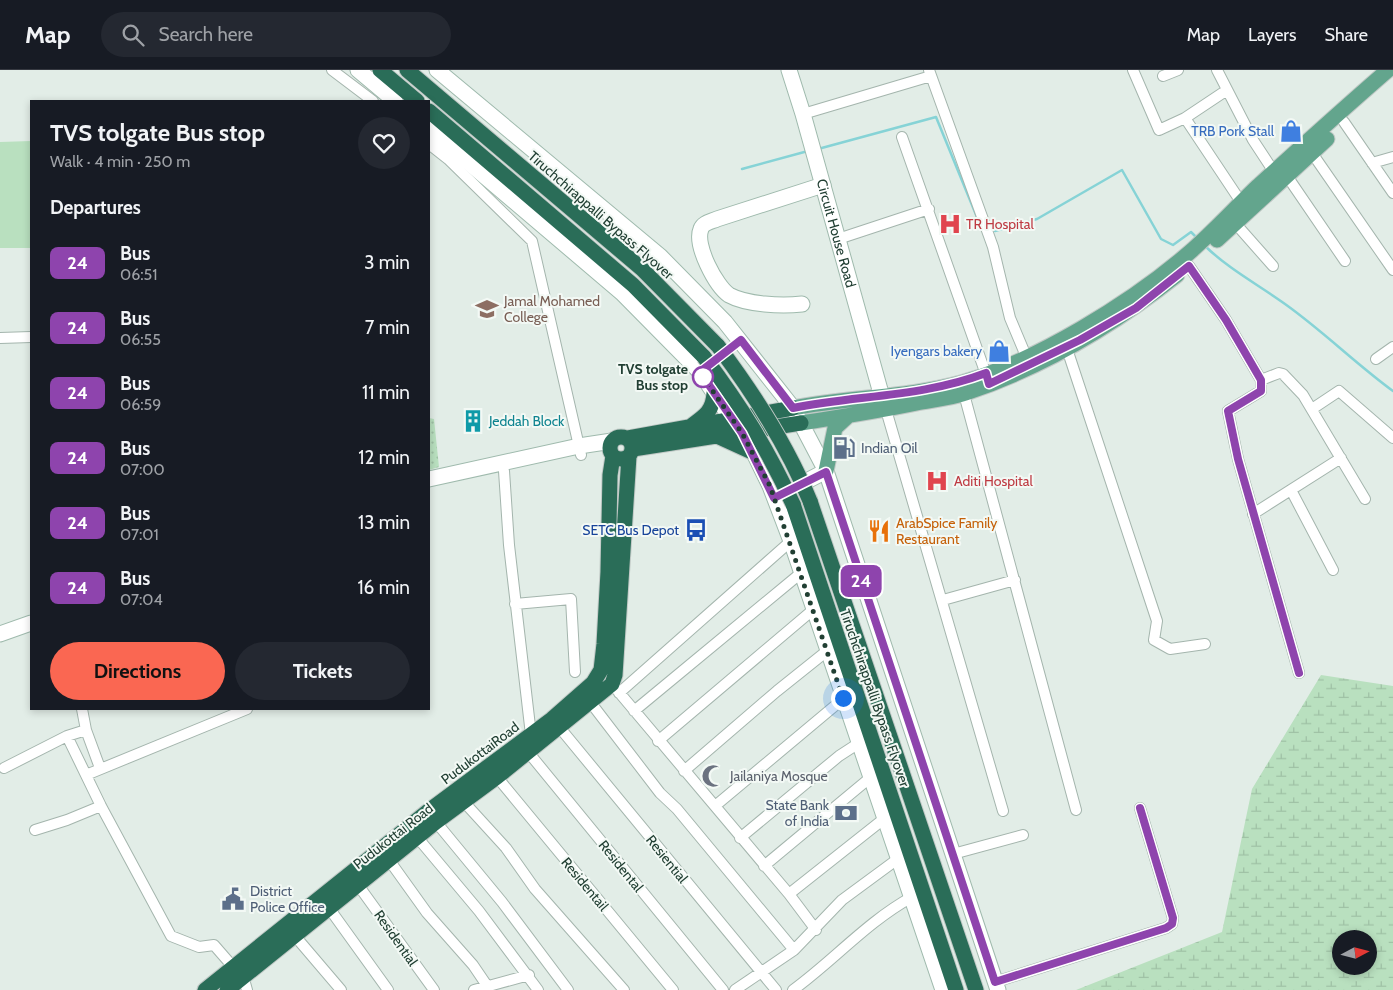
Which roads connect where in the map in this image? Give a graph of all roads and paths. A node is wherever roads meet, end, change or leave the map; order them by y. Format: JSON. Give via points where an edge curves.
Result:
{"nodes":[{"id":1,"x":332,"y":70,"type":"edge"},
{"id":2,"x":358,"y":70,"type":"edge"},
{"id":3,"x":380,"y":70,"type":"edge"},
{"id":4,"x":407,"y":70,"type":"edge"},
{"id":5,"x":437,"y":70,"type":"edge"},
{"id":6,"x":789,"y":70,"type":"edge"},
{"id":7,"x":1134,"y":70,"type":"edge"},
{"id":8,"x":1178,"y":70,"type":"edge"},
{"id":9,"x":1217,"y":70,"type":"edge"},
{"id":10,"x":930,"y":73,"type":"edge"},
{"id":11,"x":1389,"y":74,"type":"edge"},
{"id":12,"x":1163,"y":76,"type":"dead end"},
{"id":13,"x":1227,"y":90,"type":"junction"},
{"id":14,"x":372,"y":100,"type":"edge"},
{"id":15,"x":394,"y":100,"type":"edge"},
{"id":16,"x":416,"y":100,"type":"edge"},
{"id":17,"x":430,"y":112,"type":"edge"},
{"id":18,"x":804,"y":114,"type":"junction"},
{"id":19,"x":1185,"y":118,"type":"junction"},
{"id":20,"x":1344,"y":122,"type":"junction"},
{"id":21,"x":430,"y":131,"type":"edge"},
{"id":22,"x":902,"y":137,"type":"dead end"},
{"id":23,"x":430,"y":145,"type":"edge"},
{"id":24,"x":1312,"y":153,"type":"junction"},
{"id":25,"x":1393,"y":157,"type":"edge"},
{"id":26,"x":1372,"y":163,"type":"junction"},
{"id":27,"x":1280,"y":174,"type":"junction"},
{"id":28,"x":823,"y":185,"type":"junction"},
{"id":29,"x":1393,"y":193,"type":"edge"},
{"id":30,"x":1241,"y":202,"type":"junction"},
{"id":31,"x":929,"y":209,"type":"junction"},
{"id":32,"x":1228,"y":223,"type":"junction"},
{"id":33,"x":838,"y":239,"type":"junction"},
{"id":34,"x":1189,"y":259,"type":"junction"},
{"id":35,"x":1346,"y":261,"type":"dead end"},
{"id":36,"x":1273,"y":266,"type":"dead end"},
{"id":37,"x":1393,"y":270,"type":"edge"},
{"id":38,"x":802,"y":304,"type":"dead end"},
{"id":39,"x":30,"y":337,"type":"edge"},
{"id":40,"x":0,"y":338,"type":"edge"},
{"id":41,"x":741,"y":340,"type":"junction"},
{"id":42,"x":1393,"y":348,"type":"edge"},
{"id":43,"x":1067,"y":349,"type":"junction"},
{"id":44,"x":1026,"y":356,"type":"junction"},
{"id":45,"x":1376,"y":359,"type":"dead end"},
{"id":46,"x":700,"y":372,"type":"junction"},
{"id":47,"x":988,"y":379,"type":"junction"},
{"id":48,"x":1261,"y":380,"type":"junction"},
{"id":49,"x":714,"y":393,"type":"junction"},
{"id":50,"x":964,"y":394,"type":"junction"},
{"id":51,"x":884,"y":403,"type":"junction"},
{"id":52,"x":793,"y":408,"type":"junction"},
{"id":53,"x":1312,"y":409,"type":"junction"},
{"id":54,"x":847,"y":416,"type":"junction"},
{"id":55,"x":733,"y":420,"type":"junction"},
{"id":56,"x":801,"y":423,"type":"junction"},
{"id":57,"x":686,"y":430,"type":"junction"},
{"id":58,"x":742,"y":433,"type":"junction"},
{"id":59,"x":718,"y":437,"type":"junction"},
{"id":60,"x":1393,"y":438,"type":"edge"},
{"id":61,"x":661,"y":439,"type":"junction"},
{"id":62,"x":630,"y":448,"type":"junction"},
{"id":63,"x":611,"y":449,"type":"junction"},
{"id":64,"x":580,"y":451,"type":"junction"},
{"id":65,"x":754,"y":453,"type":"junction"},
{"id":66,"x":1341,"y":458,"type":"junction"},
{"id":67,"x":504,"y":471,"type":"junction"},
{"id":68,"x":826,"y":472,"type":"junction"},
{"id":69,"x":468,"y":474,"type":"junction"},
{"id":70,"x":430,"y":479,"type":"edge"},
{"id":71,"x":430,"y":488,"type":"edge"},
{"id":72,"x":1291,"y":490,"type":"junction"},
{"id":73,"x":774,"y":498,"type":"junction"},
{"id":74,"x":1365,"y":499,"type":"dead end"},
{"id":75,"x":1253,"y":514,"type":"junction"},
{"id":76,"x":790,"y":542,"type":"junction"},
{"id":77,"x":1333,"y":570,"type":"dead end"},
{"id":78,"x":801,"y":573,"type":"junction"},
{"id":79,"x":1015,"y":580,"type":"junction"},
{"id":80,"x":943,"y":600,"type":"junction"},
{"id":81,"x":515,"y":604,"type":"junction"},
{"id":82,"x":814,"y":609,"type":"junction"},
{"id":83,"x":30,"y":613,"type":"edge"},
{"id":84,"x":30,"y":623,"type":"edge"},
{"id":85,"x":0,"y":624,"type":"edge"},
{"id":86,"x":0,"y":634,"type":"edge"},
{"id":87,"x":1205,"y":644,"type":"dead end"},
{"id":88,"x":827,"y":651,"type":"junction"},
{"id":89,"x":575,"y":672,"type":"dead end"},
{"id":90,"x":1299,"y":673,"type":"dead end"},
{"id":91,"x":616,"y":689,"type":"junction"},
{"id":92,"x":843,"y":698,"type":"junction"},
{"id":93,"x":591,"y":703,"type":"junction"},
{"id":94,"x":82,"y":710,"type":"edge"},
{"id":95,"x":245,"y":710,"type":"edge"},
{"id":96,"x":634,"y":711,"type":"junction"},
{"id":97,"x":560,"y":728,"type":"junction"},
{"id":98,"x":86,"y":730,"type":"junction"},
{"id":99,"x":67,"y":736,"type":"junction"},
{"id":100,"x":658,"y":741,"type":"junction"},
{"id":101,"x":526,"y":743,"type":"junction"},
{"id":102,"x":859,"y":743,"type":"junction"},
{"id":103,"x":4,"y":768,"type":"dead end"},
{"id":104,"x":100,"y":768,"type":"junction"},
{"id":105,"x":684,"y":771,"type":"junction"},
{"id":106,"x":86,"y":775,"type":"junction"},
{"id":107,"x":871,"y":777,"type":"junction"},
{"id":108,"x":498,"y":778,"type":"junction"},
{"id":109,"x":464,"y":802,"type":"junction"},
{"id":110,"x":100,"y":806,"type":"junction"},
{"id":111,"x":716,"y":806,"type":"junction"},
{"id":112,"x":1140,"y":808,"type":"dead end"},
{"id":113,"x":1003,"y":810,"type":"dead end"},
{"id":114,"x":1076,"y":810,"type":"dead end"},
{"id":115,"x":885,"y":818,"type":"junction"},
{"id":116,"x":436,"y":822,"type":"junction"},
{"id":117,"x":34,"y":830,"type":"dead end"},
{"id":118,"x":1023,"y":835,"type":"dead end"},
{"id":119,"x":417,"y":837,"type":"junction"},
{"id":120,"x":740,"y":838,"type":"junction"},
{"id":121,"x":953,"y":854,"type":"junction"},
{"id":122,"x":899,"y":858,"type":"junction"},
{"id":123,"x":389,"y":860,"type":"junction"},
{"id":124,"x":764,"y":866,"type":"junction"},
{"id":125,"x":358,"y":885,"type":"junction"},
{"id":126,"x":789,"y":894,"type":"junction"},
{"id":127,"x":912,"y":897,"type":"junction"},
{"id":128,"x":329,"y":908,"type":"junction"},
{"id":129,"x":816,"y":930,"type":"junction"},
{"id":130,"x":295,"y":936,"type":"junction"},
{"id":131,"x":794,"y":950,"type":"junction"},
{"id":132,"x":761,"y":972,"type":"junction"},
{"id":133,"x":241,"y":975,"type":"edge"},
{"id":134,"x":529,"y":975,"type":"junction"},
{"id":135,"x":996,"y":986,"type":"edge"},
{"id":136,"x":490,"y":988,"type":"edge"},
{"id":137,"x":206,"y":990,"type":"edge"},
{"id":138,"x":227,"y":990,"type":"edge"},
{"id":139,"x":341,"y":990,"type":"edge"},
{"id":140,"x":388,"y":990,"type":"edge"},
{"id":141,"x":434,"y":990,"type":"edge"},
{"id":142,"x":474,"y":990,"type":"edge"},
{"id":143,"x":538,"y":990,"type":"edge"},
{"id":144,"x":568,"y":990,"type":"edge"},
{"id":145,"x":624,"y":990,"type":"edge"},
{"id":146,"x":673,"y":990,"type":"edge"},
{"id":147,"x":723,"y":990,"type":"edge"},
{"id":148,"x":735,"y":990,"type":"edge"},
{"id":149,"x":776,"y":990,"type":"edge"},
{"id":150,"x":793,"y":990,"type":"edge"},
{"id":151,"x":943,"y":990,"type":"edge"},
{"id":152,"x":956,"y":990,"type":"edge"},
{"id":153,"x":976,"y":990,"type":"edge"}],
"edges":[{"from":1,"to":14,"type":"street"},
{"from":2,"to":15,"type":"street"},
{"from":3,"to":16,"type":"highway"},
{"from":4,"to":153,"type":"highway","name":"Tiruchchirappalli Bypass Flyover","bridge":true,"via":[[642,269],[718,346],[751,390],[786,447],[810,501]]},
{"from":5,"to":41,"type":"street","via":[[660,256]]},
{"from":6,"to":18,"type":"street","name":"Circuit House Road"},
{"from":7,"to":19,"type":"street","via":[[1159,130]]},
{"from":8,"to":12,"type":"street"},
{"from":9,"to":13,"type":"street"},
{"from":10,"to":18,"type":"street"},
{"from":10,"to":44,"type":"street","via":[[993,246],[1010,318]]},
{"from":11,"to":20,"type":"main road"},
{"from":11,"to":27,"type":"main road"},
{"from":13,"to":19,"type":"street"},
{"from":13,"to":27,"type":"street","via":[[1253,140]]},
{"from":17,"to":152,"type":"highway","name":"Tiruchchirappalli Bypass Flyover","bridge":true,"via":[[633,285],[704,357],[736,398],[770,455],[793,504]]},
{"from":18,"to":28,"type":"street","name":"Circuit House Road"},
{"from":19,"to":30,"type":"street"},
{"from":20,"to":24,"type":"main road"},
{"from":20,"to":26,"type":"street"},
{"from":21,"to":46,"type":"street","via":[[622,293]]},
{"from":22,"to":31,"type":"street"},
{"from":23,"to":64,"type":"street","via":[[532,241]]},
{"from":24,"to":27,"type":"main road"},
{"from":24,"to":37,"type":"street"},
{"from":25,"to":26,"type":"street"},
{"from":26,"to":29,"type":"street"},
{"from":27,"to":30,"type":"main road"},
{"from":27,"to":32,"type":"main road"},
{"from":27,"to":35,"type":"street"},
{"from":28,"to":33,"type":"street","name":"Circuit House Road"},
{"from":28,"to":38,"type":"street","via":[[704,224],[700,230],[708,269],[727,294],[738,299],[784,306]]},
{"from":30,"to":32,"type":"main road"},
{"from":31,"to":33,"type":"street"},
{"from":31,"to":47,"type":"street"},
{"from":32,"to":34,"type":"main road"},
{"from":32,"to":36,"type":"street"},
{"from":33,"to":51,"type":"street","name":"Circuit House Road"},
{"from":34,"to":43,"type":"main road","via":[[1136,308]]},
{"from":34,"to":44,"type":"main road","via":[[1130,298]]},
{"from":34,"to":48,"type":"street"},
{"from":39,"to":40,"type":"street"},
{"from":41,"to":46,"type":"street"},
{"from":41,"to":52,"type":"street"},
{"from":42,"to":45,"type":"street"},
{"from":43,"to":47,"type":"main road"},
{"from":43,"to":87,"type":"street","via":[[1157,621],[1154,640],[1170,649]]},
{"from":44,"to":47,"type":"main road"},
{"from":46,"to":49,"type":"street"},
{"from":47,"to":50,"type":"main road"},
{"from":47,"to":51,"type":"main road"},
{"from":48,"to":53,"type":"street","via":[[1283,374]]},
{"from":48,"to":75,"type":"street","via":[[1261,391],[1257,395],[1228,411]]},
{"from":49,"to":55,"type":"street"},
{"from":49,"to":57,"type":"highway","via":[[714,404],[708,414]]},
{"from":50,"to":51,"type":"main road"},
{"from":50,"to":79,"type":"street"},
{"from":51,"to":52,"type":"main road","via":[[822,402]]},
{"from":51,"to":54,"type":"main road"},
{"from":51,"to":80,"type":"street"},
{"from":52,"to":55,"type":"highway"},
{"from":52,"to":56,"type":"street"},
{"from":53,"to":60,"type":"street","via":[[1339,391]]},
{"from":53,"to":66,"type":"street"},
{"from":54,"to":56,"type":"main road"},
{"from":54,"to":68,"type":"main road","via":[[835,428]]},
{"from":55,"to":57,"type":"highway"},
{"from":55,"to":58,"type":"street"},
{"from":56,"to":58,"type":"highway"},
{"from":56,"to":68,"type":"street"},
{"from":57,"to":61,"type":"highway"},
{"from":58,"to":59,"type":"highway"},
{"from":58,"to":65,"type":"street"},
{"from":59,"to":61,"type":"highway"},
{"from":59,"to":65,"type":"highway"},
{"from":61,"to":62,"type":"highway"},
{"from":62,"to":63,"type":"highway","via":[[619,459]]},
{"from":62,"to":63,"type":"highway","via":[[618,437]]},
{"from":62,"to":91,"type":"highway"},
{"from":63,"to":64,"type":"street"},
{"from":63,"to":101,"type":"highway","name":"PudukottaiRoad","via":[[601,670],[593,683]]},
{"from":64,"to":67,"type":"street"},
{"from":64,"to":69,"type":"street"},
{"from":65,"to":73,"type":"street"},
{"from":66,"to":72,"type":"street"},
{"from":66,"to":74,"type":"street"},
{"from":67,"to":69,"type":"street"},
{"from":67,"to":81,"type":"street"},
{"from":68,"to":73,"type":"street"},
{"from":68,"to":121,"type":"street"},
{"from":69,"to":70,"type":"street"},
{"from":69,"to":71,"type":"street"},
{"from":72,"to":75,"type":"street"},
{"from":72,"to":77,"type":"street"},
{"from":73,"to":76,"type":"street"},
{"from":75,"to":90,"type":"street"},
{"from":76,"to":78,"type":"street"},
{"from":76,"to":91,"type":"street"},
{"from":78,"to":82,"type":"street"},
{"from":78,"to":96,"type":"street"},
{"from":79,"to":80,"type":"street"},
{"from":79,"to":114,"type":"street"},
{"from":80,"to":113,"type":"street"},
{"from":81,"to":89,"type":"street","via":[[571,599]]},
{"from":81,"to":101,"type":"street"},
{"from":82,"to":88,"type":"street"},
{"from":82,"to":100,"type":"street"},
{"from":83,"to":85,"type":"street"},
{"from":84,"to":86,"type":"street"},
{"from":88,"to":92,"type":"street"},
{"from":88,"to":105,"type":"street"},
{"from":91,"to":93,"type":"highway","name":"Pudukottai Road"},
{"from":91,"to":96,"type":"street"},
{"from":92,"to":102,"type":"street"},
{"from":92,"to":111,"type":"street"},
{"from":93,"to":97,"type":"highway","name":"Pudukottai Road"},
{"from":93,"to":131,"type":"street","via":[[660,793]]},
{"from":94,"to":98,"type":"street"},
{"from":95,"to":104,"type":"street"},
{"from":96,"to":100,"type":"street"},
{"from":97,"to":101,"type":"highway","name":"Pudukottai Road"},
{"from":97,"to":132,"type":"street","name":"Resiential"},
{"from":98,"to":99,"type":"street"},
{"from":98,"to":104,"type":"street"},
{"from":99,"to":103,"type":"street"},
{"from":99,"to":106,"type":"street"},
{"from":100,"to":105,"type":"street"},
{"from":101,"to":108,"type":"highway","name":"Pudukottai Road"},
{"from":101,"to":133,"type":"highway","name":"PudukottaiRoad","via":[[386,845]]},
{"from":101,"to":147,"type":"street","name":"Residental"},
{"from":102,"to":107,"type":"street"},
{"from":102,"to":120,"type":"street"},
{"from":104,"to":106,"type":"street"},
{"from":105,"to":111,"type":"street"},
{"from":106,"to":110,"type":"street"},
{"from":107,"to":115,"type":"street"},
{"from":107,"to":124,"type":"street"},
{"from":108,"to":109,"type":"highway","name":"Pudukottai Road"},
{"from":108,"to":146,"type":"street","name":"Residentail"},
{"from":109,"to":116,"type":"highway","name":"Pudukottai Road"},
{"from":109,"to":145,"type":"street"},
{"from":110,"to":117,"type":"street"},
{"from":110,"to":133,"type":"street","via":[[171,936],[199,948],[214,945]]},
{"from":111,"to":120,"type":"street"},
{"from":112,"to":135,"type":"street","via":[[1173,918],[1172,924]]},
{"from":115,"to":122,"type":"street"},
{"from":115,"to":126,"type":"street"},
{"from":116,"to":119,"type":"highway","name":"Pudukottai Road"},
{"from":116,"to":144,"type":"street"},
{"from":118,"to":121,"type":"street"},
{"from":119,"to":123,"type":"highway","name":"Pudukottai Road"},
{"from":119,"to":134,"type":"street"},
{"from":120,"to":124,"type":"street"},
{"from":121,"to":135,"type":"street"},
{"from":122,"to":127,"type":"street"},
{"from":122,"to":129,"type":"street","via":[[842,900]]},
{"from":123,"to":125,"type":"highway","name":"Pudukottai Road"},
{"from":123,"to":136,"type":"street","via":[[427,913]]},
{"from":124,"to":126,"type":"street"},
{"from":125,"to":128,"type":"highway","name":"Pudukottai Road"},
{"from":125,"to":141,"type":"street","name":"Residential"},
{"from":126,"to":129,"type":"street"},
{"from":127,"to":150,"type":"street","via":[[896,906]]},
{"from":127,"to":151,"type":"street"},
{"from":128,"to":130,"type":"highway","name":"Pudukottai Road"},
{"from":128,"to":140,"type":"street"},
{"from":129,"to":131,"type":"street"},
{"from":130,"to":133,"type":"highway","name":"Pudukottai Road"},
{"from":130,"to":139,"type":"street"},
{"from":131,"to":132,"type":"street"},
{"from":132,"to":148,"type":"street"},
{"from":132,"to":149,"type":"street","name":"Resiential"},
{"from":133,"to":137,"type":"highway","name":"PudukottaiRoad"},
{"from":133,"to":138,"type":"highway","name":"Pudukottai Road"},
{"from":134,"to":136,"type":"street"},
{"from":134,"to":143,"type":"street"},
{"from":136,"to":142,"type":"street"}]}
